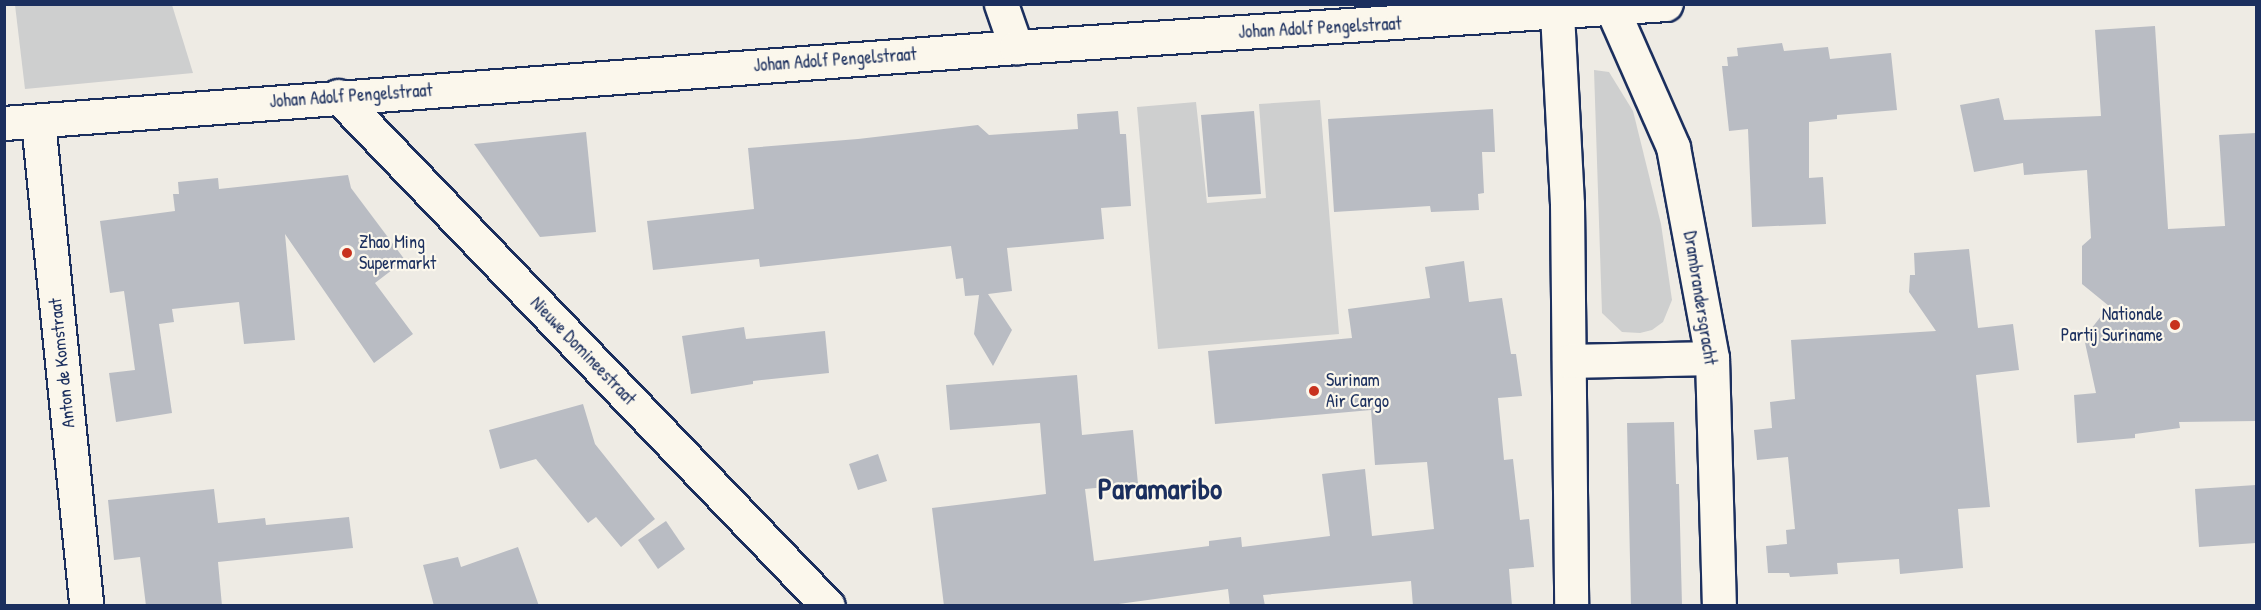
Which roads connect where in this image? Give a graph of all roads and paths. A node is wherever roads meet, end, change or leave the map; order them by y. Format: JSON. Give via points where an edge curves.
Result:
{"nodes":[{"id":1,"x":1001,"y":4,"type":"edge"},
{"id":2,"x":1666,"y":4,"type":"edge"},
{"id":3,"x":1610,"y":6,"type":"edge"},
{"id":4,"x":1556,"y":9,"type":"edge"},
{"id":5,"x":1016,"y":47,"type":"junction"},
{"id":6,"x":338,"y":96,"type":"junction"},
{"id":7,"x":38,"y":121,"type":"junction"},
{"id":8,"x":4,"y":123,"type":"edge"},
{"id":9,"x":1712,"y":358,"type":"junction"},
{"id":10,"x":1569,"y":361,"type":"junction"},
{"id":11,"x":86,"y":606,"type":"edge"},
{"id":12,"x":828,"y":606,"type":"edge"},
{"id":13,"x":1571,"y":606,"type":"edge"},
{"id":14,"x":1719,"y":606,"type":"edge"}],
"edges":[{"from":1,"to":5,"type":"street"},
{"from":2,"to":3,"type":"street","name":"Johan Adolf Pengelstraat"},
{"from":3,"to":4,"type":"street","name":"Johan Adolf Pengelstraat"},
{"from":3,"to":9,"type":"street","name":"Drambrandersgracht","via":[[1673,147]]},
{"from":4,"to":5,"type":"street","name":"Johan Adolf Pengelstraat"},
{"from":4,"to":10,"type":"street","via":[[1567,204]]},
{"from":5,"to":6,"type":"street","name":"Johan Adolf Pengelstraat"},
{"from":6,"to":7,"type":"street","name":"Johan Adolf Pengelstraat"},
{"from":6,"to":12,"type":"street","name":"Nieuwe Domineestraat"},
{"from":7,"to":8,"type":"street","name":"Johan Adolf Pengelstraat"},
{"from":7,"to":11,"type":"street","name":"Anton de Komstraat"},
{"from":9,"to":10,"type":"street"},
{"from":9,"to":14,"type":"street","name":"Drambrandersgracht"},
{"from":10,"to":13,"type":"street"}]}
